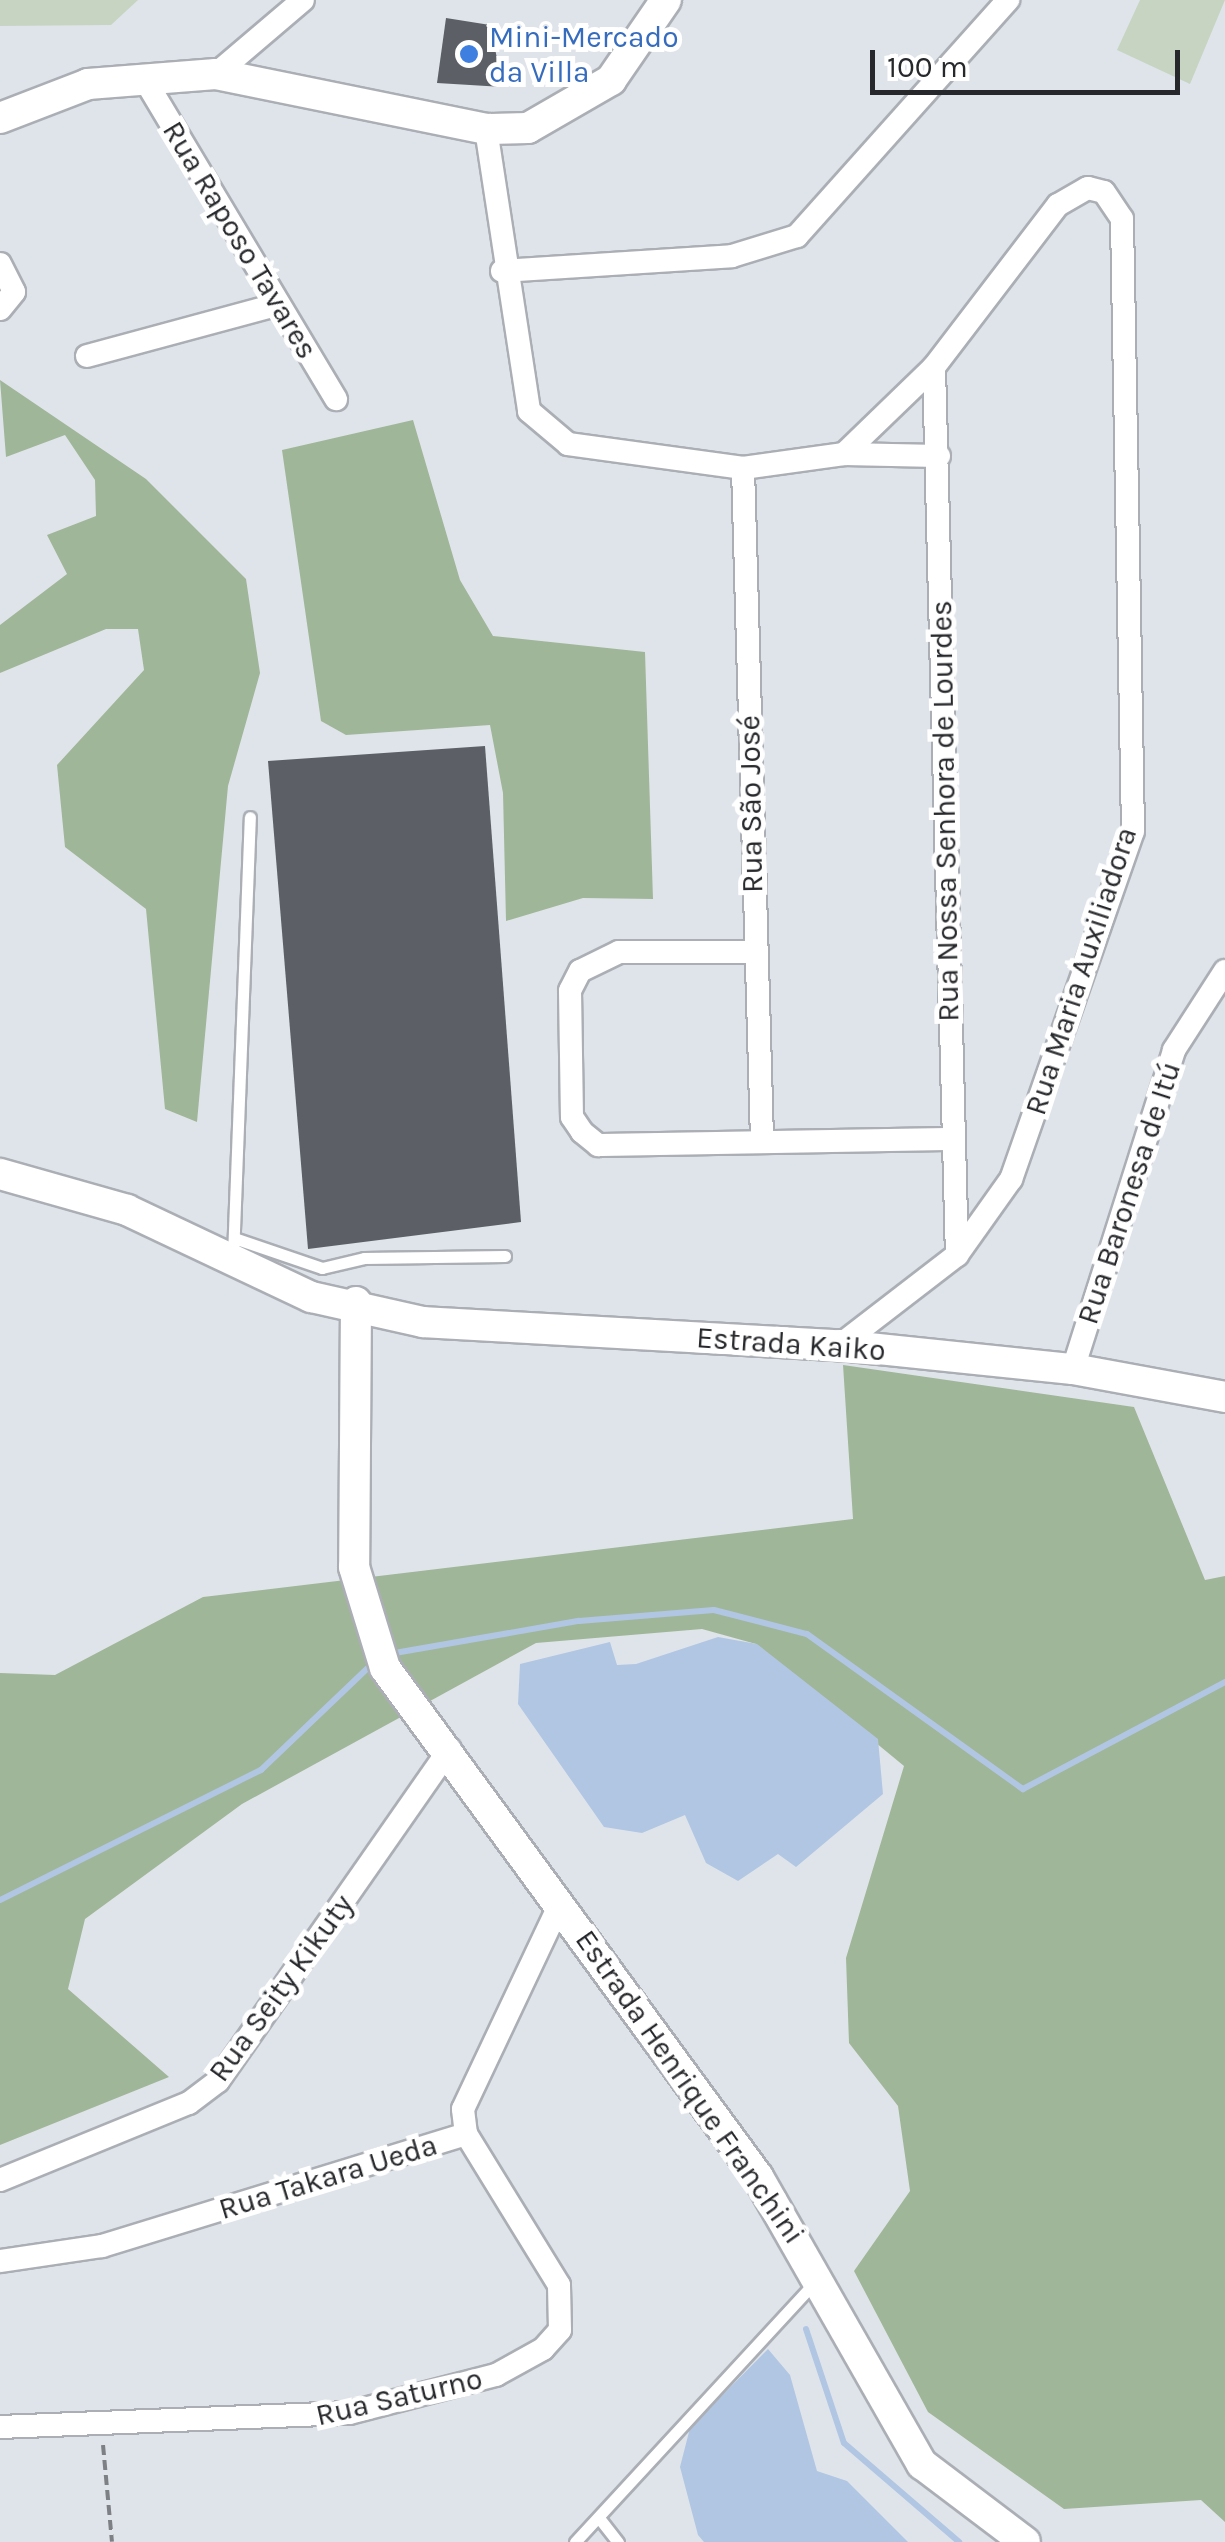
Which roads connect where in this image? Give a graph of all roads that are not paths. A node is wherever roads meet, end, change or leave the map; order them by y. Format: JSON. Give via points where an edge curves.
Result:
{"nodes":[{"id":1,"x":304,"y":0,"type":"edge"},
{"id":2,"x":666,"y":0,"type":"edge"},
{"id":3,"x":1008,"y":0,"type":"edge"},
{"id":4,"x":216,"y":74,"type":"junction"},
{"id":5,"x":144,"y":80,"type":"junction"},
{"id":6,"x":0,"y":118,"type":"edge"},
{"id":7,"x":486,"y":129,"type":"junction"},
{"id":8,"x":0,"y":264,"type":"edge"},
{"id":9,"x":502,"y":271,"type":"junction"},
{"id":10,"x":276,"y":305,"type":"junction"},
{"id":11,"x":0,"y":309,"type":"edge"},
{"id":12,"x":86,"y":356,"type":"dead end"},
{"id":13,"x":934,"y":367,"type":"junction"},
{"id":14,"x":336,"y":399,"type":"dead end"},
{"id":15,"x":844,"y":454,"type":"junction"},
{"id":16,"x":938,"y":456,"type":"junction"},
{"id":17,"x":743,"y":468,"type":"junction"},
{"id":18,"x":250,"y":816,"type":"dead end"},
{"id":19,"x":755,"y":952,"type":"junction"},
{"id":20,"x":1225,"y":970,"type":"edge"},
{"id":21,"x":950,"y":1139,"type":"junction"},
{"id":22,"x":762,"y":1140,"type":"junction"},
{"id":23,"x":0,"y":1174,"type":"edge"},
{"id":24,"x":233,"y":1250,"type":"junction"},
{"id":25,"x":957,"y":1255,"type":"junction"},
{"id":26,"x":505,"y":1256,"type":"dead end"},
{"id":27,"x":356,"y":1302,"type":"junction"},
{"id":28,"x":840,"y":1345,"type":"junction"},
{"id":29,"x":1073,"y":1369,"type":"junction"},
{"id":30,"x":1225,"y":1397,"type":"edge"},
{"id":31,"x":450,"y":1749,"type":"junction"},
{"id":32,"x":562,"y":1902,"type":"junction"},
{"id":33,"x":466,"y":2134,"type":"junction"},
{"id":34,"x":0,"y":2180,"type":"edge"},
{"id":35,"x":0,"y":2261,"type":"edge"},
{"id":36,"x":818,"y":2278,"type":"junction"},
{"id":37,"x":0,"y":2427,"type":"edge"},
{"id":38,"x":599,"y":2518,"type":"junction"},
{"id":39,"x":574,"y":2542,"type":"edge"},
{"id":40,"x":618,"y":2542,"type":"edge"},
{"id":41,"x":1025,"y":2542,"type":"edge"}],
"edges":[{"from":1,"to":4,"type":"street"},
{"from":2,"to":7,"type":"street","via":[[640,47],[592,97],[528,128]]},
{"from":3,"to":9,"type":"street","via":[[797,236],[732,256]]},
{"from":4,"to":5,"type":"street"},
{"from":4,"to":7,"type":"street"},
{"from":5,"to":6,"type":"street","via":[[88,84]]},
{"from":5,"to":10,"type":"street","name":"Rua Raposo Tavares"},
{"from":7,"to":9,"type":"street"},
{"from":8,"to":11,"type":"street","via":[[14,292]]},
{"from":9,"to":17,"type":"street","via":[[539,426],[568,444]]},
{"from":10,"to":12,"type":"street"},
{"from":10,"to":14,"type":"street","name":"Rua Raposo Tavares"},
{"from":13,"to":15,"type":"street"},
{"from":13,"to":16,"type":"street","name":"Rua Nossa Senhora de Lourdes"},
{"from":13,"to":25,"type":"street","name":"Rua Maria Auxiliadora","via":[[1074,192],[1104,192],[1122,219],[1133,831],[1011,1179]]},
{"from":15,"to":16,"type":"street"},
{"from":15,"to":17,"type":"street"},
{"from":16,"to":21,"type":"street","name":"Rua Nossa Senhora de Lourdes"},
{"from":17,"to":19,"type":"street","name":"Rua São José"},
{"from":18,"to":24,"type":"lane"},
{"from":19,"to":22,"type":"street","name":"Rua São José"},
{"from":19,"to":22,"type":"street","via":[[619,952],[580,971],[570,991],[572,1116],[598,1144]]},
{"from":20,"to":29,"type":"street","name":"Rua Baronesa de Itú","via":[[1174,1050]]},
{"from":21,"to":22,"type":"street"},
{"from":21,"to":25,"type":"street","name":"Rua Nossa Senhora de Lourdes"},
{"from":23,"to":24,"type":"street","name":"Estrada Kaiko","via":[[127,1210]]},
{"from":24,"to":26,"type":"lane","via":[[322,1268],[364,1258]]},
{"from":24,"to":27,"type":"street","name":"Estrada Kaiko","via":[[310,1297]]},
{"from":25,"to":28,"type":"street","name":"Rua Maria Auxiliadora"},
{"from":27,"to":28,"type":"street","name":"Estrada Kaiko","via":[[423,1322]]},
{"from":27,"to":31,"type":"street","name":"Estrada Henrique Franchini","via":[[358,1600],[386,1668]]},
{"from":28,"to":29,"type":"street","name":"Estrada Kaiko"},
{"from":29,"to":30,"type":"street","name":"Estrada Kaiko"},
{"from":31,"to":32,"type":"street","name":"Estrada Henrique Franchini"},
{"from":31,"to":34,"type":"street","name":"Rua Seity Kikuty","via":[[218,2081],[156,2118]]},
{"from":32,"to":33,"type":"street","name":"Rua Takara Ueda","via":[[464,2100]]},
{"from":32,"to":36,"type":"street","name":"Estrada Henrique Franchini","via":[[758,2177]]},
{"from":33,"to":35,"type":"street","name":"Rua Takara Ueda","via":[[102,2246]]},
{"from":33,"to":37,"type":"street","name":"Rua Saturno","via":[[560,2285],[560,2330],[543,2349],[496,2375],[349,2413]]},
{"from":36,"to":38,"type":"lane"},
{"from":36,"to":41,"type":"street","name":"Estrada Henrique Franchini","via":[[922,2464]]},
{"from":38,"to":39,"type":"lane"},
{"from":38,"to":40,"type":"lane"}]}
